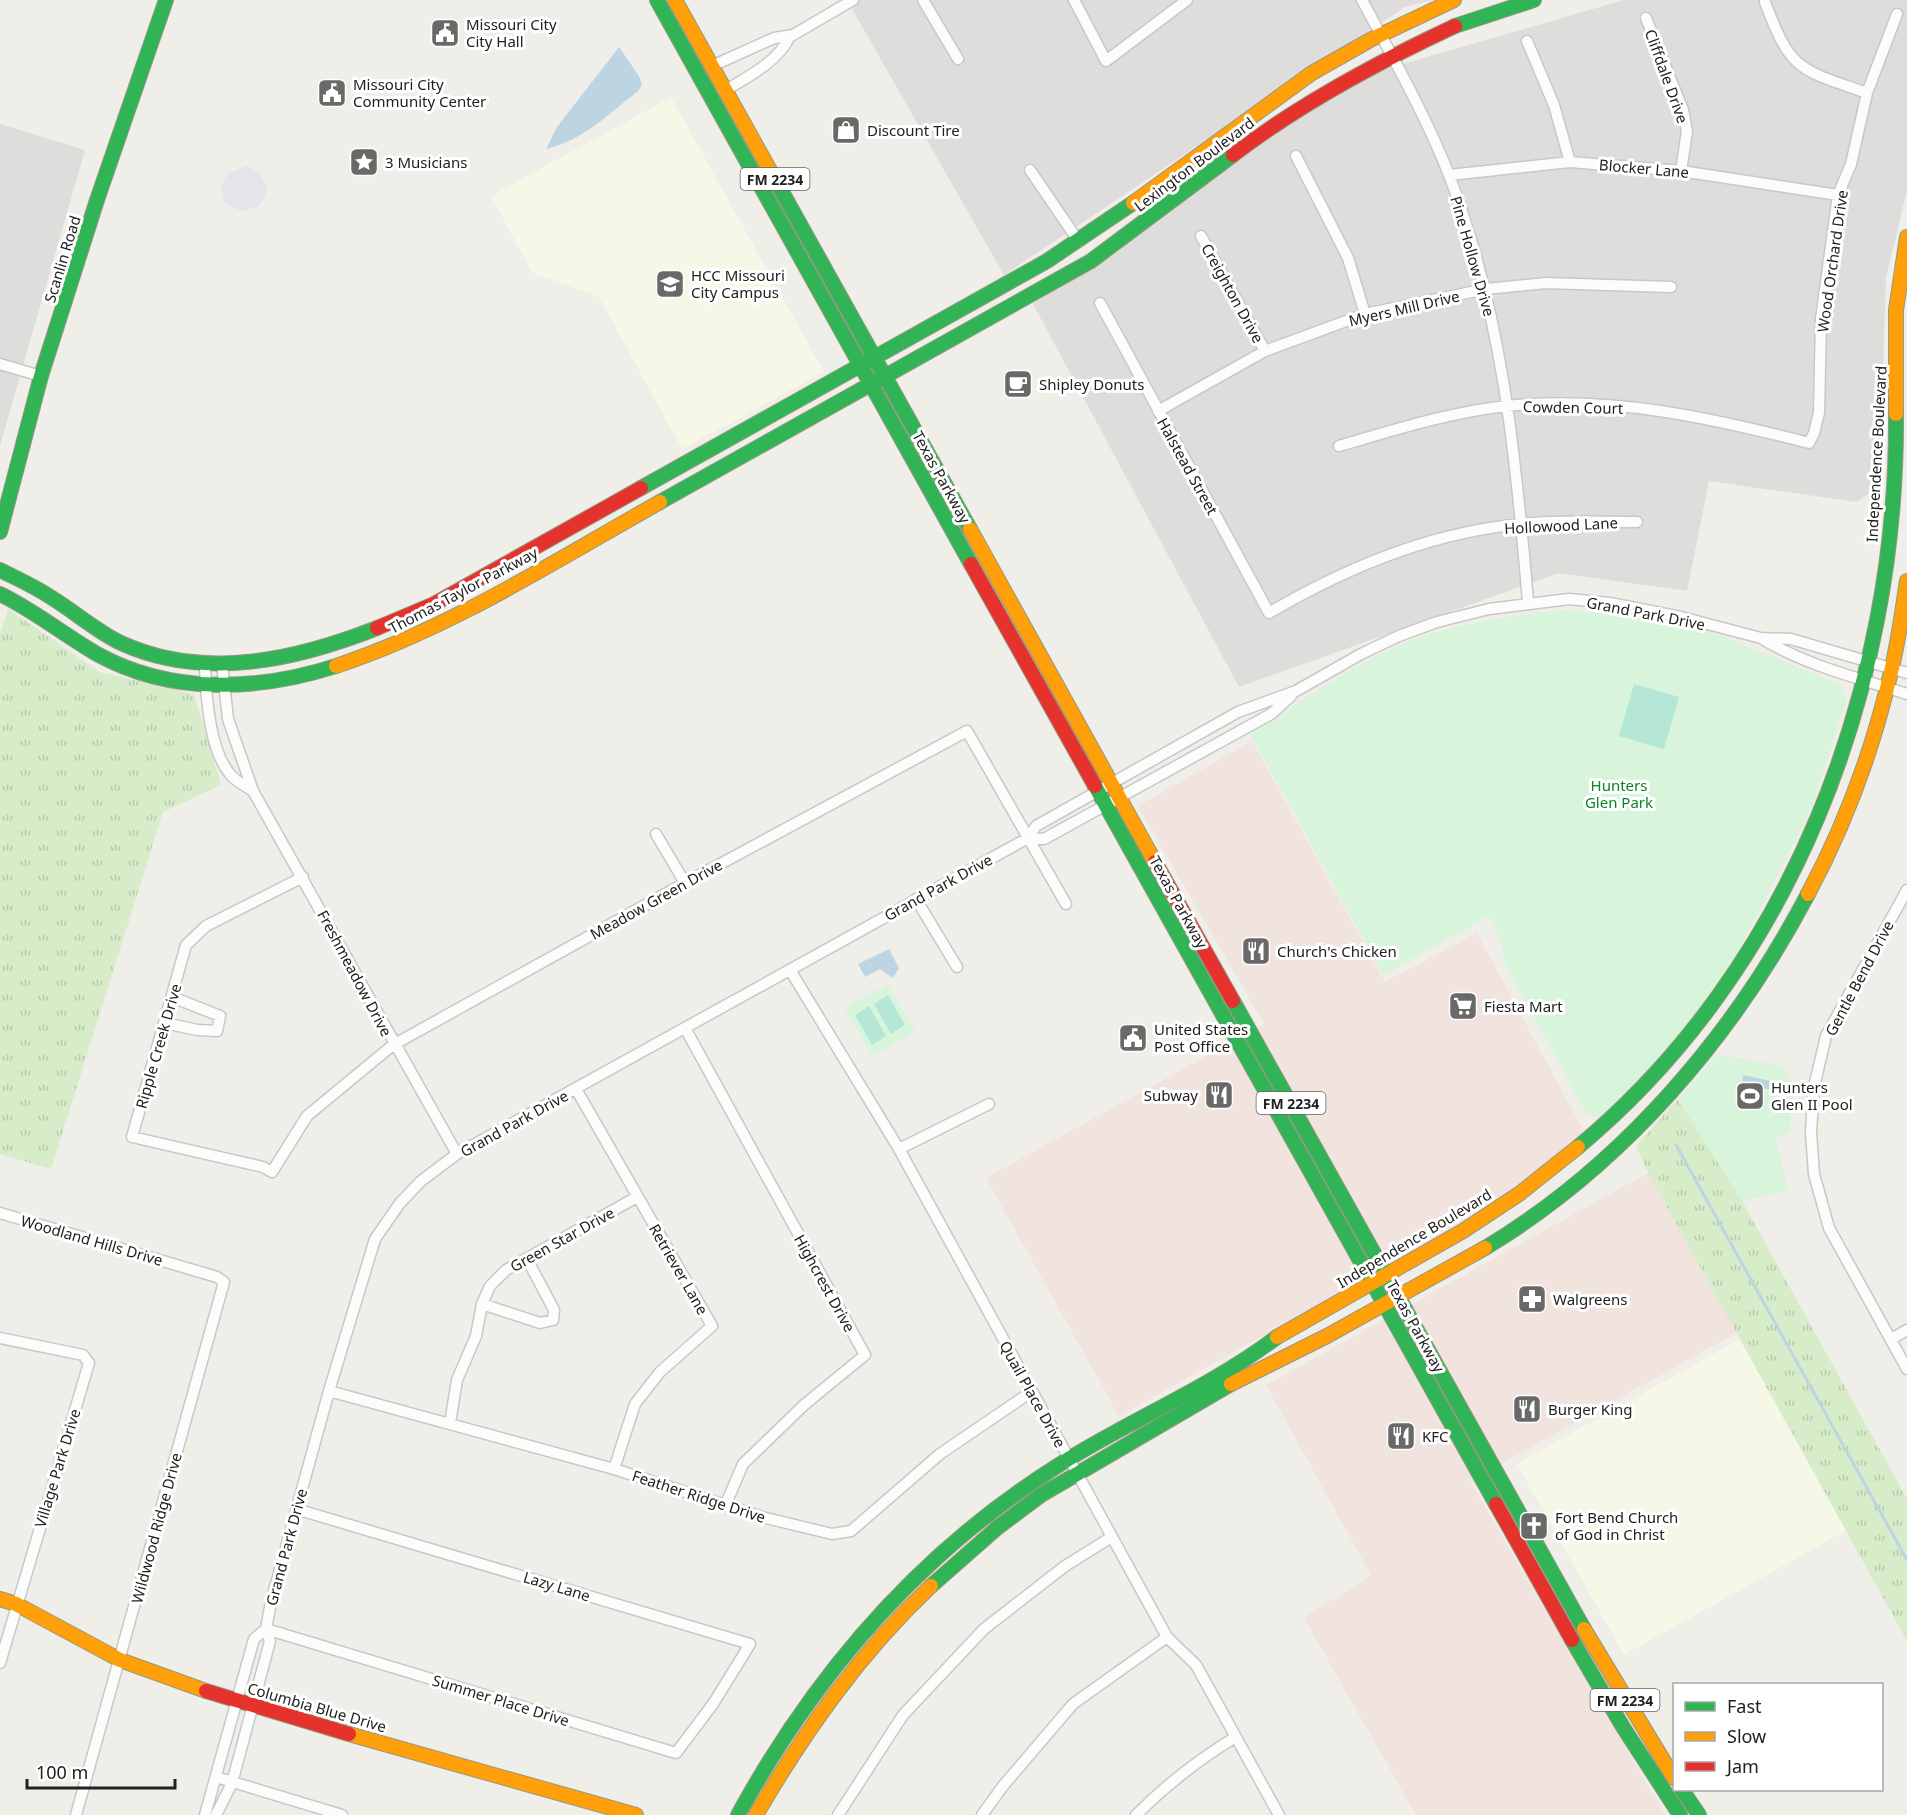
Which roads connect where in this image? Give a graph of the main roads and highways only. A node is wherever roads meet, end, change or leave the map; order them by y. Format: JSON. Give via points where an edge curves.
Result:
{"nodes":[{"id":1,"x":166,"y":0,"type":"edge"},
{"id":2,"x":657,"y":0,"type":"edge"},
{"id":3,"x":675,"y":0,"type":"edge"},
{"id":4,"x":1454,"y":0,"type":"edge"},
{"id":5,"x":1534,"y":0,"type":"edge"},
{"id":6,"x":1214,"y":144,"type":"junction"},
{"id":7,"x":1226,"y":160,"type":"junction"},
{"id":8,"x":1907,"y":237,"type":"edge"},
{"id":9,"x":1047,"y":261,"type":"junction"},
{"id":10,"x":1059,"y":279,"type":"junction"},
{"id":11,"x":1902,"y":297,"type":"edge"},
{"id":12,"x":875,"y":357,"type":"junction"},
{"id":13,"x":860,"y":365,"type":"junction"},
{"id":14,"x":884,"y":376,"type":"junction"},
{"id":15,"x":870,"y":383,"type":"junction"},
{"id":16,"x":719,"y":444,"type":"junction"},
{"id":17,"x":729,"y":463,"type":"junction"},
{"id":18,"x":0,"y":532,"type":"edge"},
{"id":19,"x":0,"y":570,"type":"edge"},
{"id":20,"x":1907,"y":581,"type":"edge"},
{"id":21,"x":0,"y":594,"type":"edge"},
{"id":22,"x":1013,"y":606,"type":"junction"},
{"id":23,"x":999,"y":614,"type":"junction"},
{"id":24,"x":1778,"y":900,"type":"junction"},
{"id":25,"x":1800,"y":914,"type":"junction"},
{"id":26,"x":1185,"y":946,"type":"junction"},
{"id":27,"x":1213,"y":963,"type":"junction"},
{"id":28,"x":1247,"y":1058,"type":"junction"},
{"id":29,"x":1277,"y":1078,"type":"junction"},
{"id":30,"x":1591,"y":1136,"type":"junction"},
{"id":31,"x":1605,"y":1157,"type":"junction"},
{"id":32,"x":1386,"y":1274,"type":"junction"},
{"id":33,"x":1372,"y":1282,"type":"junction"},
{"id":34,"x":1399,"y":1296,"type":"junction"},
{"id":35,"x":1385,"y":1304,"type":"junction"},
{"id":36,"x":1233,"y":1366,"type":"junction"},
{"id":37,"x":1246,"y":1377,"type":"junction"},
{"id":38,"x":1508,"y":1526,"type":"junction"},
{"id":39,"x":1536,"y":1545,"type":"junction"},
{"id":40,"x":929,"y":1564,"type":"junction"},
{"id":41,"x":940,"y":1576,"type":"junction"},
{"id":42,"x":0,"y":1599,"type":"edge"},
{"id":43,"x":811,"y":1698,"type":"junction"},
{"id":44,"x":823,"y":1707,"type":"junction"},
{"id":45,"x":1673,"y":1776,"type":"edge"},
{"id":46,"x":1683,"y":1791,"type":"edge"},
{"id":47,"x":636,"y":1815,"type":"edge"},
{"id":48,"x":738,"y":1815,"type":"edge"},
{"id":49,"x":756,"y":1815,"type":"edge"},
{"id":50,"x":1680,"y":1815,"type":"edge"},
{"id":51,"x":1699,"y":1815,"type":"edge"}],
"edges":[{"from":1,"to":18,"type":"main road","name":"Scanlin Road","via":[[41,376]]},
{"from":2,"to":13,"type":"main road","name":"Texas Parkway","number":"FM 2234"},
{"from":3,"to":12,"type":"main road","name":"Texas Parkway","number":"FM 2234"},
{"from":4,"to":6,"type":"main road","name":"Lexington Boulevard","via":[[1380,34],[1294,84]]},
{"from":5,"to":7,"type":"main road","name":"Lexington Boulevard","via":[[1467,20],[1392,56],[1262,133]]},
{"from":6,"to":7,"type":"main road"},
{"from":6,"to":9,"type":"main road","name":"Lexington Boulevard"},
{"from":7,"to":10,"type":"main road","name":"Lexington Boulevard","via":[[1091,261]]},
{"from":8,"to":11,"type":"main road","name":"Independence Boulevard"},
{"from":9,"to":10,"type":"main road"},
{"from":9,"to":12,"type":"main road","name":"Lexington Boulevard"},
{"from":10,"to":14,"type":"main road","name":"Lexington Boulevard"},
{"from":11,"to":24,"type":"main road","name":"Independence Boulevard","via":[[1888,553],[1870,662],[1835,776]]},
{"from":12,"to":13,"type":"main road","name":"Thomas Taylor Parkway"},
{"from":12,"to":14,"type":"main road","name":"Texas Parkway","number":"FM 2234"},
{"from":13,"to":15,"type":"main road","name":"Texas Parkway","number":"FM 2234"},
{"from":13,"to":16,"type":"main road","name":"Thomas Taylor Parkway"},
{"from":14,"to":15,"type":"main road","name":"Thomas Taylor Parkway"},
{"from":14,"to":22,"type":"main road","name":"Texas Parkway","number":"FM 2234"},
{"from":15,"to":17,"type":"main road","name":"Thomas Taylor Parkway"},
{"from":15,"to":23,"type":"main road","name":"Texas Parkway","number":"FM 2234"},
{"from":16,"to":17,"type":"main road"},
{"from":16,"to":19,"type":"main road","name":"Thomas Taylor Parkway","via":[[410,615],[302,652],[205,666],[151,655],[123,644],[53,598]]},
{"from":17,"to":21,"type":"main road","name":"Thomas Taylor Parkway","via":[[418,634],[307,673],[224,687],[177,684],[110,661]]},
{"from":20,"to":25,"type":"main road","via":[[1889,688],[1841,829]]},
{"from":22,"to":23,"type":"main road"},
{"from":22,"to":27,"type":"main road","name":"Texas Parkway","number":"FM 2234"},
{"from":23,"to":26,"type":"main road","name":"Texas Parkway","number":"FM 2234"},
{"from":24,"to":25,"type":"main road"},
{"from":24,"to":30,"type":"main road","name":"Independence Boulevard","via":[[1737,968],[1695,1025],[1661,1066]]},
{"from":25,"to":31,"type":"main road","via":[[1766,970],[1715,1040],[1651,1113]]},
{"from":26,"to":27,"type":"main road","via":[[1195,948],[1203,962]]},
{"from":26,"to":28,"type":"main road","name":"Texas Parkway","number":"FM 2234"},
{"from":27,"to":29,"type":"main road","name":"Texas Parkway","number":"FM 2234"},
{"from":28,"to":29,"type":"main road","via":[[1259,1063],[1264,1074]]},
{"from":28,"to":33,"type":"main road","name":"Texas Parkway","number":"FM 2234"},
{"from":29,"to":32,"type":"main road","name":"Texas Parkway","number":"FM 2234"},
{"from":30,"to":31,"type":"main road"},
{"from":30,"to":32,"type":"main road","name":"Independence Boulevard","via":[[1488,1215]]},
{"from":31,"to":34,"type":"main road","via":[[1532,1217]]},
{"from":32,"to":33,"type":"main road","name":"Independence Boulevard"},
{"from":32,"to":34,"type":"main road","name":"Texas Parkway","number":"FM 2234"},
{"from":33,"to":35,"type":"main road","name":"Texas Parkway","number":"FM 2234"},
{"from":33,"to":36,"type":"main road","name":"Independence Boulevard"},
{"from":34,"to":35,"type":"main road"},
{"from":34,"to":39,"type":"main road","name":"Texas Parkway","number":"FM 2234"},
{"from":35,"to":37,"type":"main road"},
{"from":35,"to":38,"type":"main road","name":"Texas Parkway","number":"FM 2234"},
{"from":36,"to":37,"type":"main road"},
{"from":36,"to":40,"type":"main road","name":"Independence Boulevard","via":[[1068,1458],[984,1517]]},
{"from":37,"to":41,"type":"main road","via":[[1076,1472],[995,1530]]},
{"from":38,"to":39,"type":"main road","via":[[1517,1527],[1525,1540]]},
{"from":38,"to":50,"type":"main road","name":"Texas Parkway","number":"FM 2234","via":[[1623,1727]]},
{"from":39,"to":45,"type":"main road","name":"Texas Parkway","number":"FM 2234"},
{"from":40,"to":41,"type":"main road"},
{"from":40,"to":43,"type":"main road","name":"Independence Boulevard","via":[[880,1611]]},
{"from":41,"to":44,"type":"main road","via":[[894,1621]]},
{"from":42,"to":47,"type":"main road","name":"Columbia Blue Drive","via":[[120,1660],[237,1702]]},
{"from":43,"to":44,"type":"main road"},
{"from":43,"to":48,"type":"main road","name":"Independence Boulevard","via":[[776,1748]]},
{"from":44,"to":49,"type":"main road"},
{"from":46,"to":51,"type":"main road"}]}
